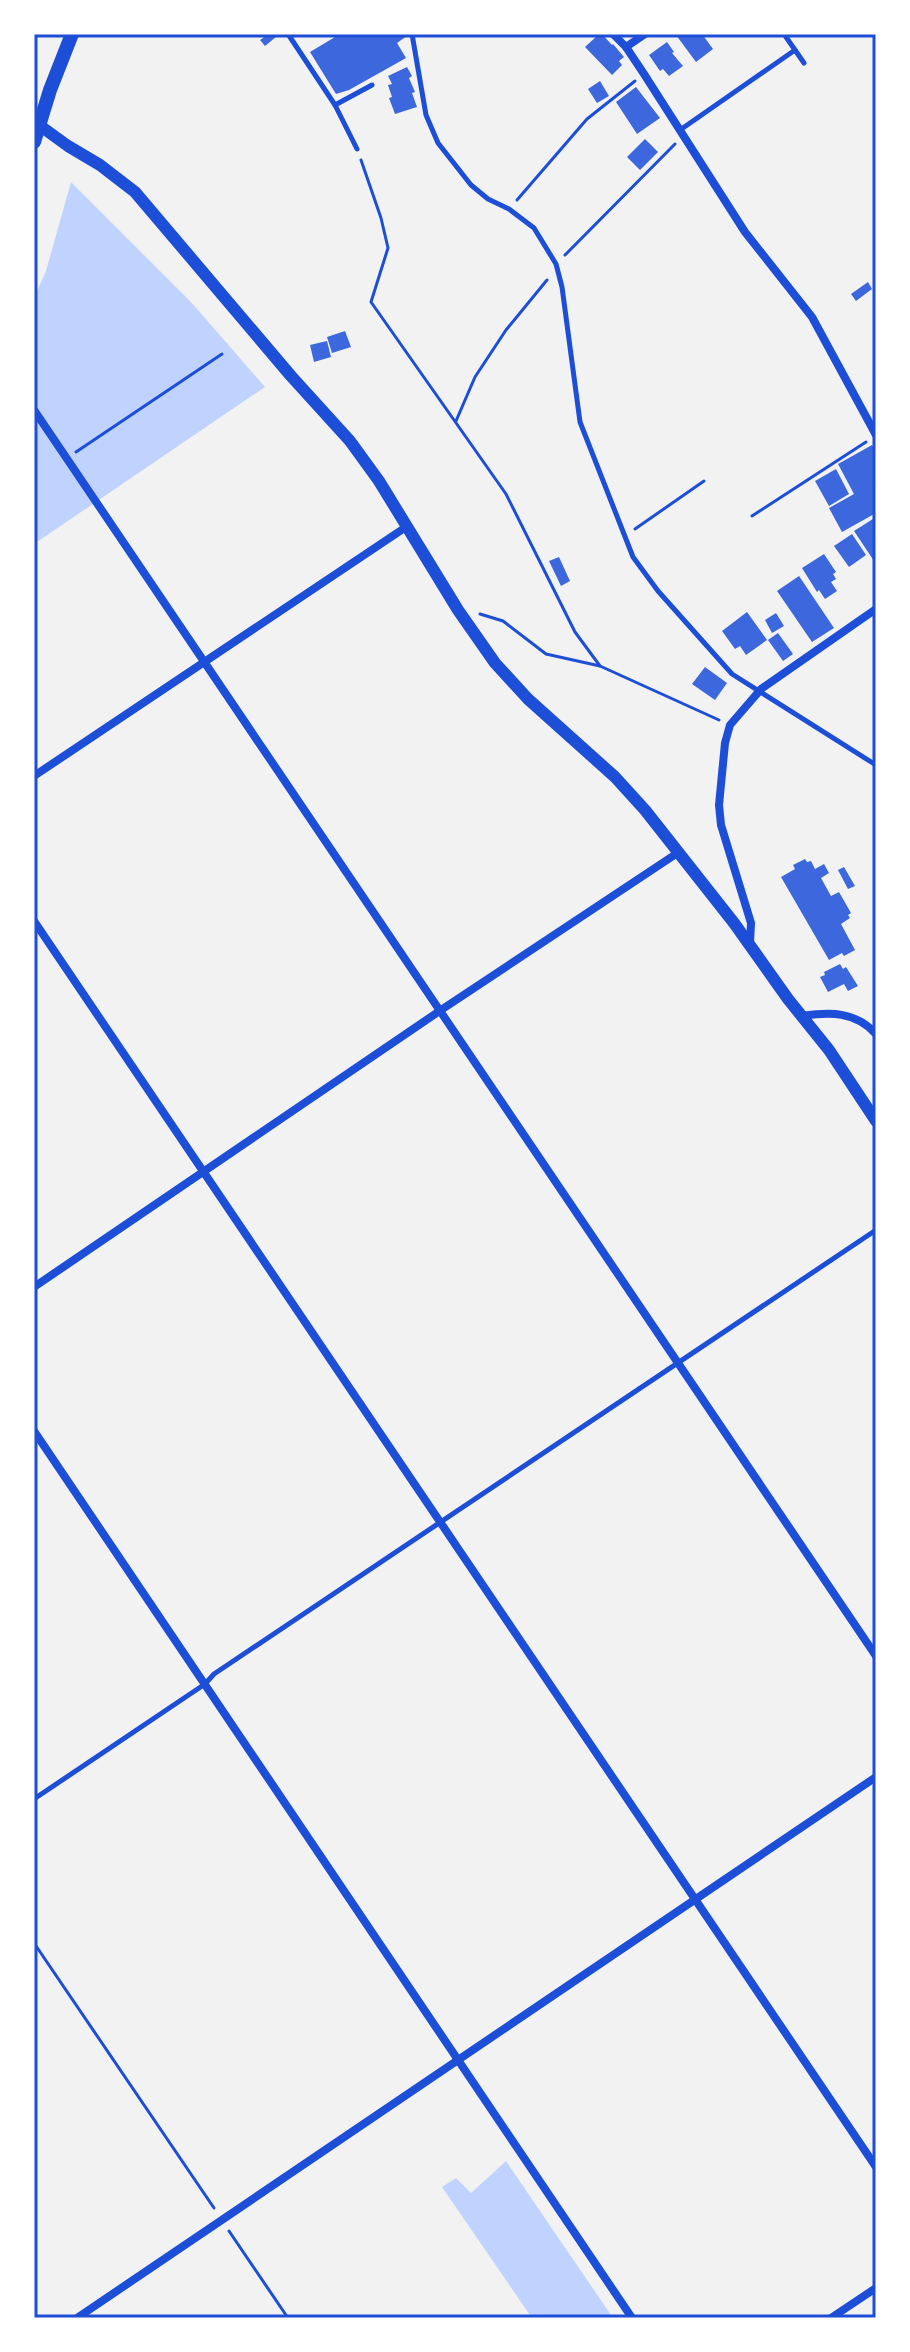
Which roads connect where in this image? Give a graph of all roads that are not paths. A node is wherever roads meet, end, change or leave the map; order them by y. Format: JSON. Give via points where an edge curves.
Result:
{"nodes":[{"id":1,"x":72,"y":34,"type":"edge"},
{"id":2,"x":288,"y":34,"type":"edge"},
{"id":3,"x":412,"y":34,"type":"edge"},
{"id":4,"x":613,"y":34,"type":"edge"},
{"id":5,"x":645,"y":34,"type":"edge"},
{"id":6,"x":786,"y":37,"type":"dead end"},
{"id":7,"x":626,"y":47,"type":"junction"},
{"id":8,"x":795,"y":50,"type":"junction"},
{"id":9,"x":804,"y":63,"type":"dead end"},
{"id":10,"x":372,"y":85,"type":"dead end"},
{"id":11,"x":335,"y":105,"type":"junction"},
{"id":12,"x":37,"y":122,"type":"edge"},
{"id":13,"x":680,"y":130,"type":"junction"},
{"id":14,"x":34,"y":142,"type":"edge"},
{"id":15,"x":357,"y":149,"type":"road end"},
{"id":16,"x":34,"y":410,"type":"edge"},
{"id":17,"x":876,"y":435,"type":"edge"},
{"id":18,"x":406,"y":527,"type":"junction"},
{"id":19,"x":876,"y":609,"type":"edge"},
{"id":20,"x":203,"y":662,"type":"junction"},
{"id":21,"x":758,"y":692,"type":"junction"},
{"id":22,"x":876,"y":765,"type":"edge"},
{"id":23,"x":34,"y":776,"type":"edge"},
{"id":24,"x":679,"y":852,"type":"junction"},
{"id":25,"x":34,"y":921,"type":"edge"},
{"id":26,"x":749,"y":945,"type":"junction"},
{"id":27,"x":441,"y":1010,"type":"junction"},
{"id":28,"x":802,"y":1016,"type":"junction"},
{"id":29,"x":876,"y":1034,"type":"edge"},
{"id":30,"x":876,"y":1121,"type":"edge"},
{"id":31,"x":204,"y":1172,"type":"junction"},
{"id":32,"x":876,"y":1230,"type":"edge"},
{"id":33,"x":34,"y":1287,"type":"edge"},
{"id":34,"x":677,"y":1361,"type":"junction"},
{"id":35,"x":34,"y":1431,"type":"edge"},
{"id":36,"x":441,"y":1522,"type":"junction"},
{"id":37,"x":876,"y":1656,"type":"edge"},
{"id":38,"x":205,"y":1684,"type":"junction"},
{"id":39,"x":876,"y":1777,"type":"edge"},
{"id":40,"x":34,"y":1799,"type":"edge"},
{"id":41,"x":695,"y":1898,"type":"junction"},
{"id":42,"x":458,"y":2059,"type":"junction"},
{"id":43,"x":876,"y":2167,"type":"edge"},
{"id":44,"x":876,"y":2288,"type":"edge"},
{"id":45,"x":77,"y":2318,"type":"edge"},
{"id":46,"x":632,"y":2318,"type":"edge"},
{"id":47,"x":831,"y":2318,"type":"edge"}],
"edges":[{"from":1,"to":12,"type":"main road"},
{"from":2,"to":11,"type":"lane"},
{"from":3,"to":21,"type":"lane","via":[[426,115],[438,143],[471,185],[534,228],[558,270],[580,422],[633,557],[721,665]]},
{"from":4,"to":7,"type":"street"},
{"from":5,"to":7,"type":"street"},
{"from":6,"to":8,"type":"lane"},
{"from":7,"to":13,"type":"street"},
{"from":8,"to":9,"type":"lane"},
{"from":8,"to":13,"type":"lane"},
{"from":10,"to":11,"type":"lane"},
{"from":11,"to":15,"type":"lane"},
{"from":12,"to":14,"type":"main road"},
{"from":12,"to":18,"type":"street","via":[[135,192],[350,441]]},
{"from":13,"to":17,"type":"street","via":[[745,232],[812,317]]},
{"from":16,"to":20,"type":"street"},
{"from":18,"to":20,"type":"street"},
{"from":18,"to":24,"type":"street","via":[[514,686],[627,789]]},
{"from":19,"to":21,"type":"street"},
{"from":20,"to":23,"type":"street"},
{"from":20,"to":27,"type":"street"},
{"from":21,"to":22,"type":"lane"},
{"from":21,"to":26,"type":"street","via":[[730,725],[719,805],[751,923]]},
{"from":24,"to":26,"type":"street"},
{"from":24,"to":27,"type":"street"},
{"from":25,"to":31,"type":"street"},
{"from":26,"to":28,"type":"street"},
{"from":27,"to":31,"type":"street"},
{"from":27,"to":34,"type":"street"},
{"from":28,"to":29,"type":"street","via":[[845,1015]]},
{"from":28,"to":30,"type":"street"},
{"from":31,"to":33,"type":"street"},
{"from":31,"to":36,"type":"street"},
{"from":32,"to":34,"type":"lane"},
{"from":34,"to":36,"type":"lane"},
{"from":34,"to":37,"type":"street"},
{"from":35,"to":38,"type":"street"},
{"from":36,"to":38,"type":"lane"},
{"from":36,"to":41,"type":"street"},
{"from":38,"to":40,"type":"lane"},
{"from":38,"to":42,"type":"street"},
{"from":39,"to":41,"type":"street"},
{"from":41,"to":42,"type":"street"},
{"from":41,"to":43,"type":"street"},
{"from":42,"to":45,"type":"street"},
{"from":42,"to":46,"type":"street"},
{"from":44,"to":47,"type":"street"}]}
